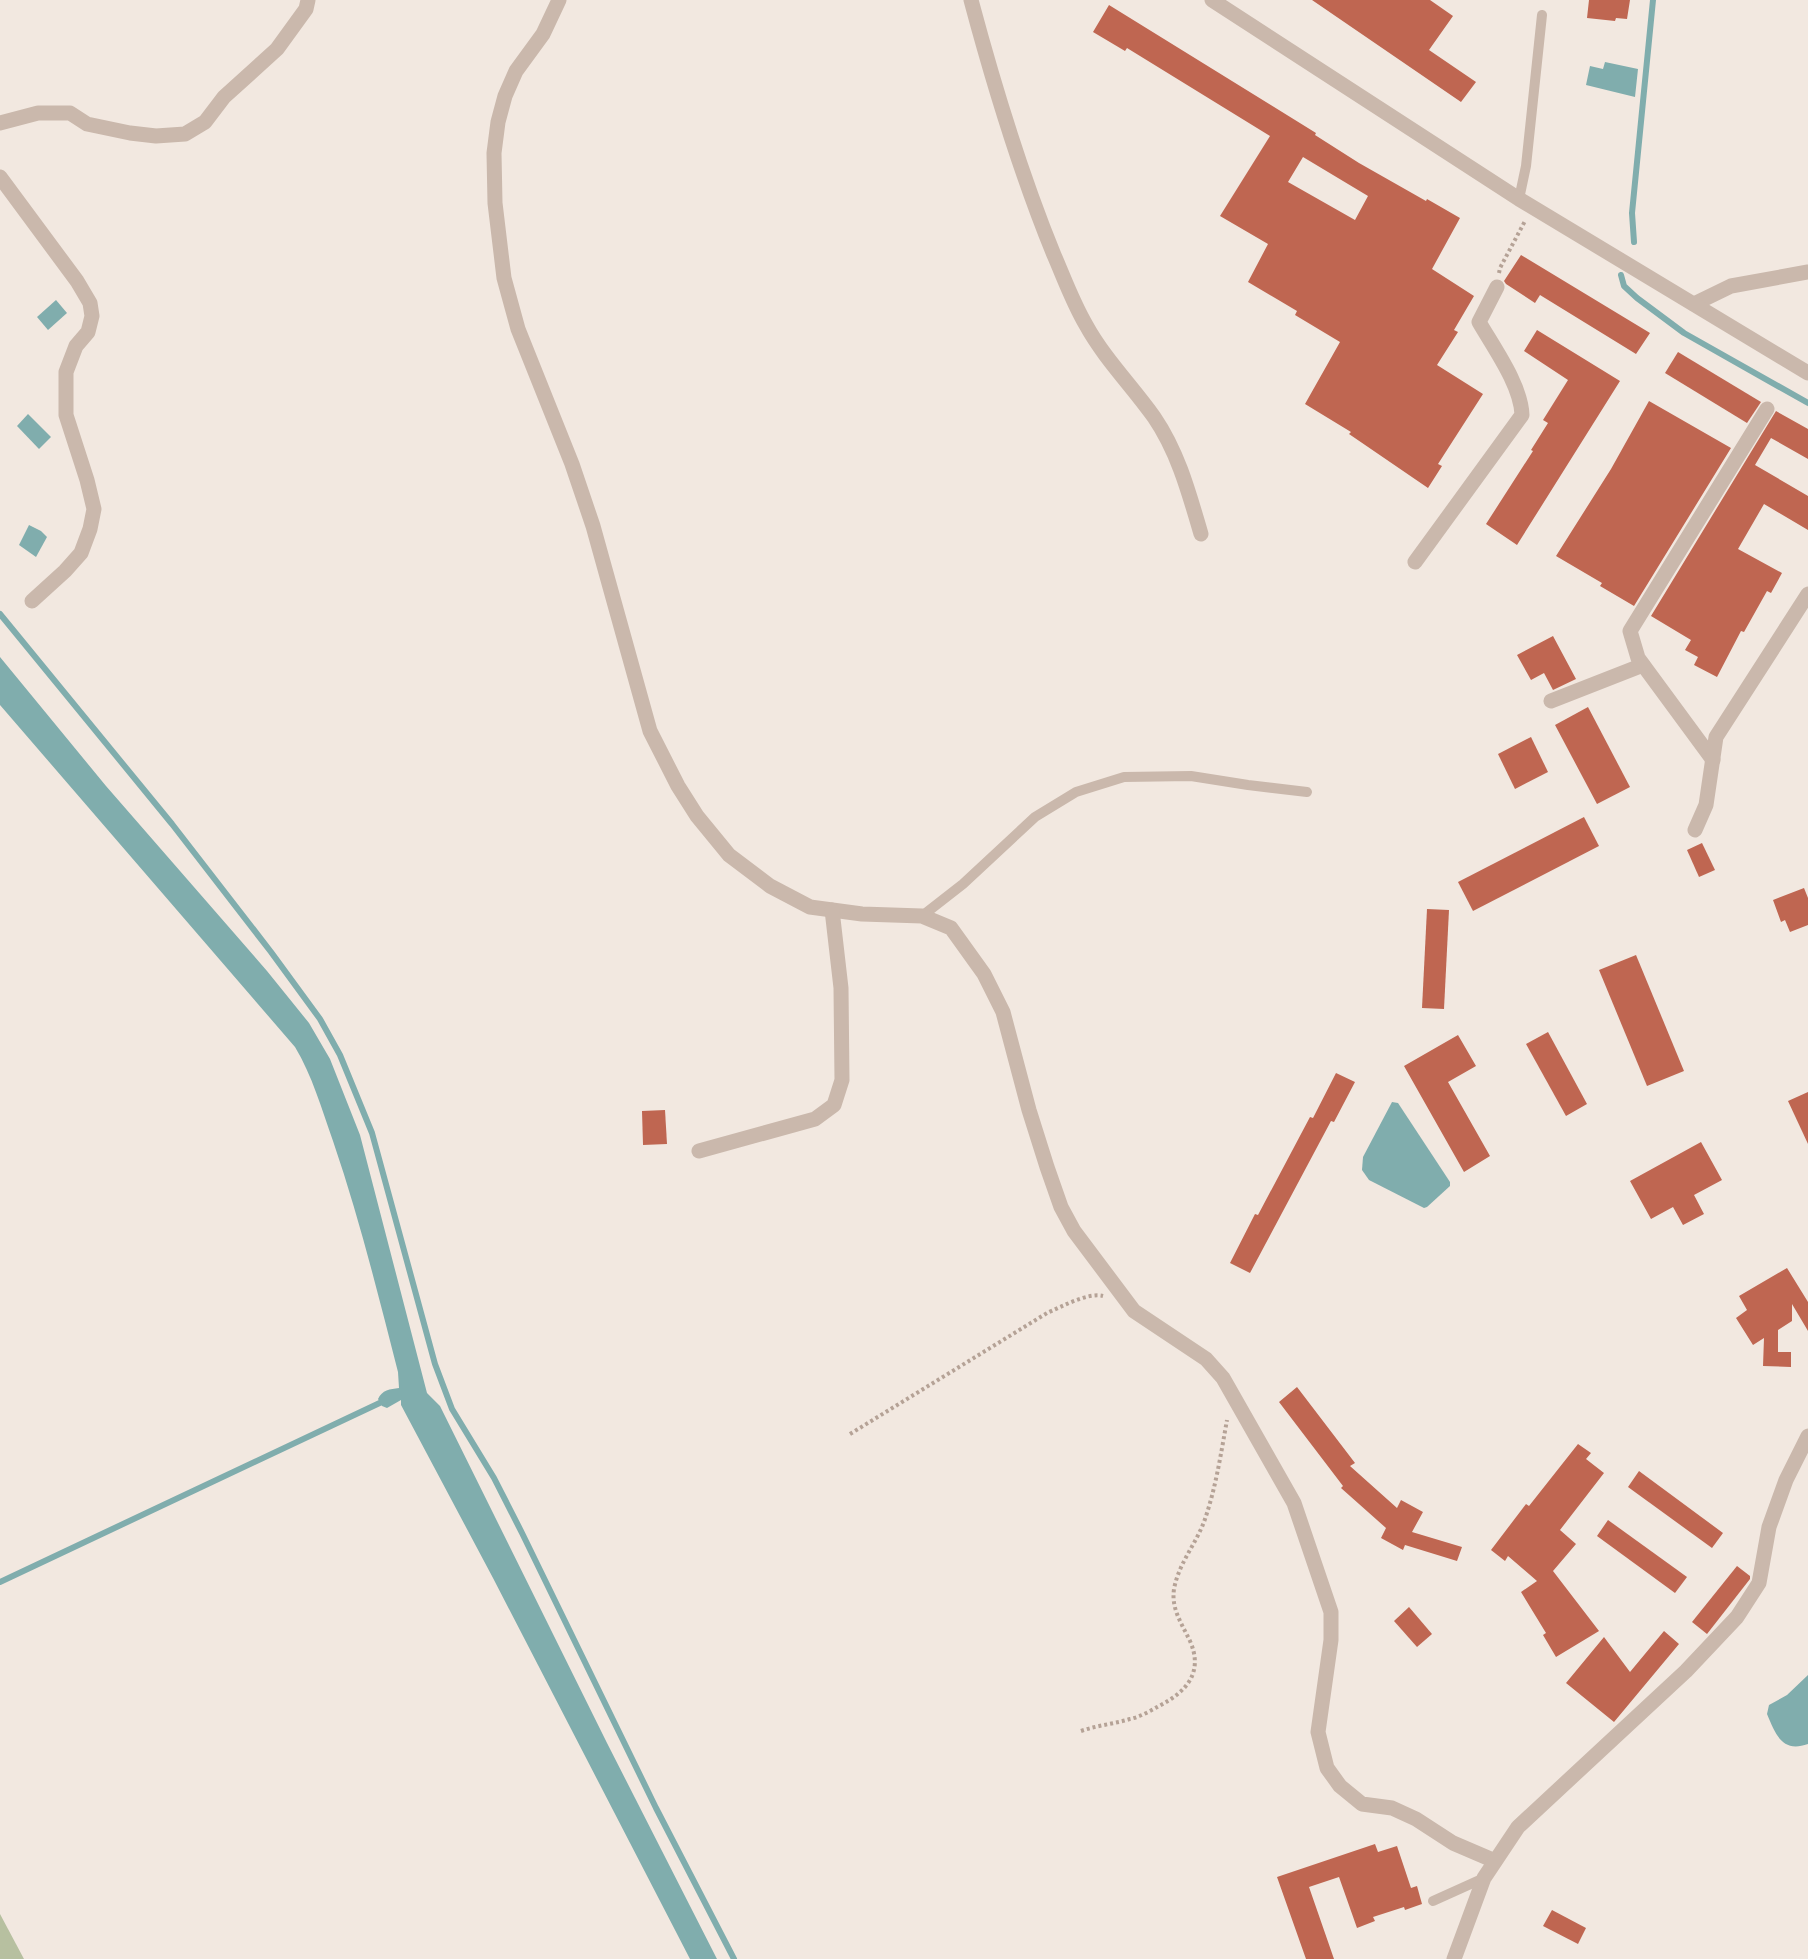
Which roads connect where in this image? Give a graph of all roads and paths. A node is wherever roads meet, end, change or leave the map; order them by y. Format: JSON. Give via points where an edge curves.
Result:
{"nodes":[{"id":1,"x":308,"y":0,"type":"edge"},
{"id":2,"x":559,"y":0,"type":"edge"},
{"id":3,"x":971,"y":0,"type":"edge"},
{"id":4,"x":1212,"y":0,"type":"edge"},
{"id":5,"x":1542,"y":15,"type":"dead end"},
{"id":6,"x":0,"y":123,"type":"edge"},
{"id":7,"x":0,"y":177,"type":"edge"},
{"id":8,"x":1526,"y":203,"type":"junction"},
{"id":9,"x":1808,"y":272,"type":"edge"},
{"id":10,"x":1497,"y":287,"type":"joint"},
{"id":11,"x":1694,"y":304,"type":"junction"},
{"id":12,"x":1808,"y":374,"type":"edge"},
{"id":13,"x":1767,"y":409,"type":"dead end"},
{"id":14,"x":1202,"y":534,"type":"dead end"},
{"id":15,"x":1414,"y":562,"type":"dead end"},
{"id":16,"x":1808,"y":594,"type":"edge"},
{"id":17,"x":32,"y":601,"type":"dead end"},
{"id":18,"x":1643,"y":665,"type":"junction"},
{"id":19,"x":1551,"y":701,"type":"dead end"},
{"id":20,"x":1713,"y":760,"type":"junction"},
{"id":21,"x":1307,"y":792,"type":"dead end"},
{"id":22,"x":1695,"y":830,"type":"dead end"},
{"id":23,"x":832,"y":910,"type":"junction"},
{"id":24,"x":922,"y":916,"type":"junction"},
{"id":25,"x":699,"y":1151,"type":"dead end"},
{"id":26,"x":1128,"y":1303,"type":"junction"},
{"id":27,"x":1233,"y":1393,"type":"junction"},
{"id":28,"x":850,"y":1434,"type":"dead end"},
{"id":29,"x":1808,"y":1437,"type":"edge"},
{"id":30,"x":1081,"y":1731,"type":"dead end"},
{"id":31,"x":1495,"y":1861,"type":"junction"},
{"id":32,"x":1484,"y":1878,"type":"junction"},
{"id":33,"x":1433,"y":1901,"type":"dead end"},
{"id":34,"x":1454,"y":1959,"type":"edge"}],
"edges":[{"from":1,"to":6,"type":"street","via":[[306,9],[277,49],[224,97],[205,122],[185,134],[130,133],[87,124],[70,113],[38,113]]},
{"from":2,"to":23,"type":"street","via":[[543,34],[512,80],[498,122],[494,153],[504,279],[518,329],[593,526],[650,731],[678,786],[729,855],[770,886],[810,907]]},
{"from":3,"to":14,"type":"street","via":[[1037,215],[1062,273],[1085,325],[1154,418],[1177,458]]},
{"from":4,"to":8,"type":"street"},
{"from":5,"to":8,"type":"lane","via":[[1526,166]]},
{"from":7,"to":17,"type":"street","via":[[77,281],[90,303],[92,316],[88,332],[76,346],[66,372],[66,414],[94,509],[90,529],[81,553]]},
{"from":8,"to":10,"type":"path","via":[[1500,268]]},
{"from":8,"to":11,"type":"street"},
{"from":9,"to":11,"type":"street","via":[[1731,286]]},
{"from":10,"to":15,"type":"street","via":[[1479,322],[1508,373],[1522,404],[1522,415]]},
{"from":11,"to":12,"type":"street"},
{"from":13,"to":18,"type":"street","via":[[1630,631]]},
{"from":16,"to":20,"type":"street","via":[[1716,737]]},
{"from":18,"to":19,"type":"street"},
{"from":18,"to":20,"type":"street"},
{"from":20,"to":22,"type":"street","via":[[1706,805]]},
{"from":21,"to":24,"type":"lane","via":[[1191,776],[1124,777],[1076,792],[1035,818]]},
{"from":23,"to":24,"type":"street"},
{"from":23,"to":25,"type":"street","via":[[842,988],[843,1080],[834,1105],[815,1119]]},
{"from":24,"to":26,"type":"street","via":[[951,928],[984,974],[1004,1012],[1029,1110],[1061,1207],[1074,1231]]},
{"from":26,"to":27,"type":"street","via":[[1206,1359]]},
{"from":26,"to":28,"type":"path","via":[[1097,1295],[1047,1313]]},
{"from":27,"to":30,"type":"path","via":[[1205,1520],[1186,1555],[1174,1592],[1175,1610],[1195,1660],[1193,1673],[1186,1688],[1152,1710]]},
{"from":27,"to":31,"type":"street","via":[[1294,1503],[1331,1612],[1317,1732],[1327,1768],[1340,1786],[1362,1804],[1392,1808],[1453,1843]]},
{"from":29,"to":31,"type":"street","via":[[1768,1527],[1759,1583],[1737,1617],[1686,1671],[1518,1827]]},
{"from":31,"to":32,"type":"street"},
{"from":32,"to":33,"type":"lane"},
{"from":32,"to":34,"type":"street"}]}
